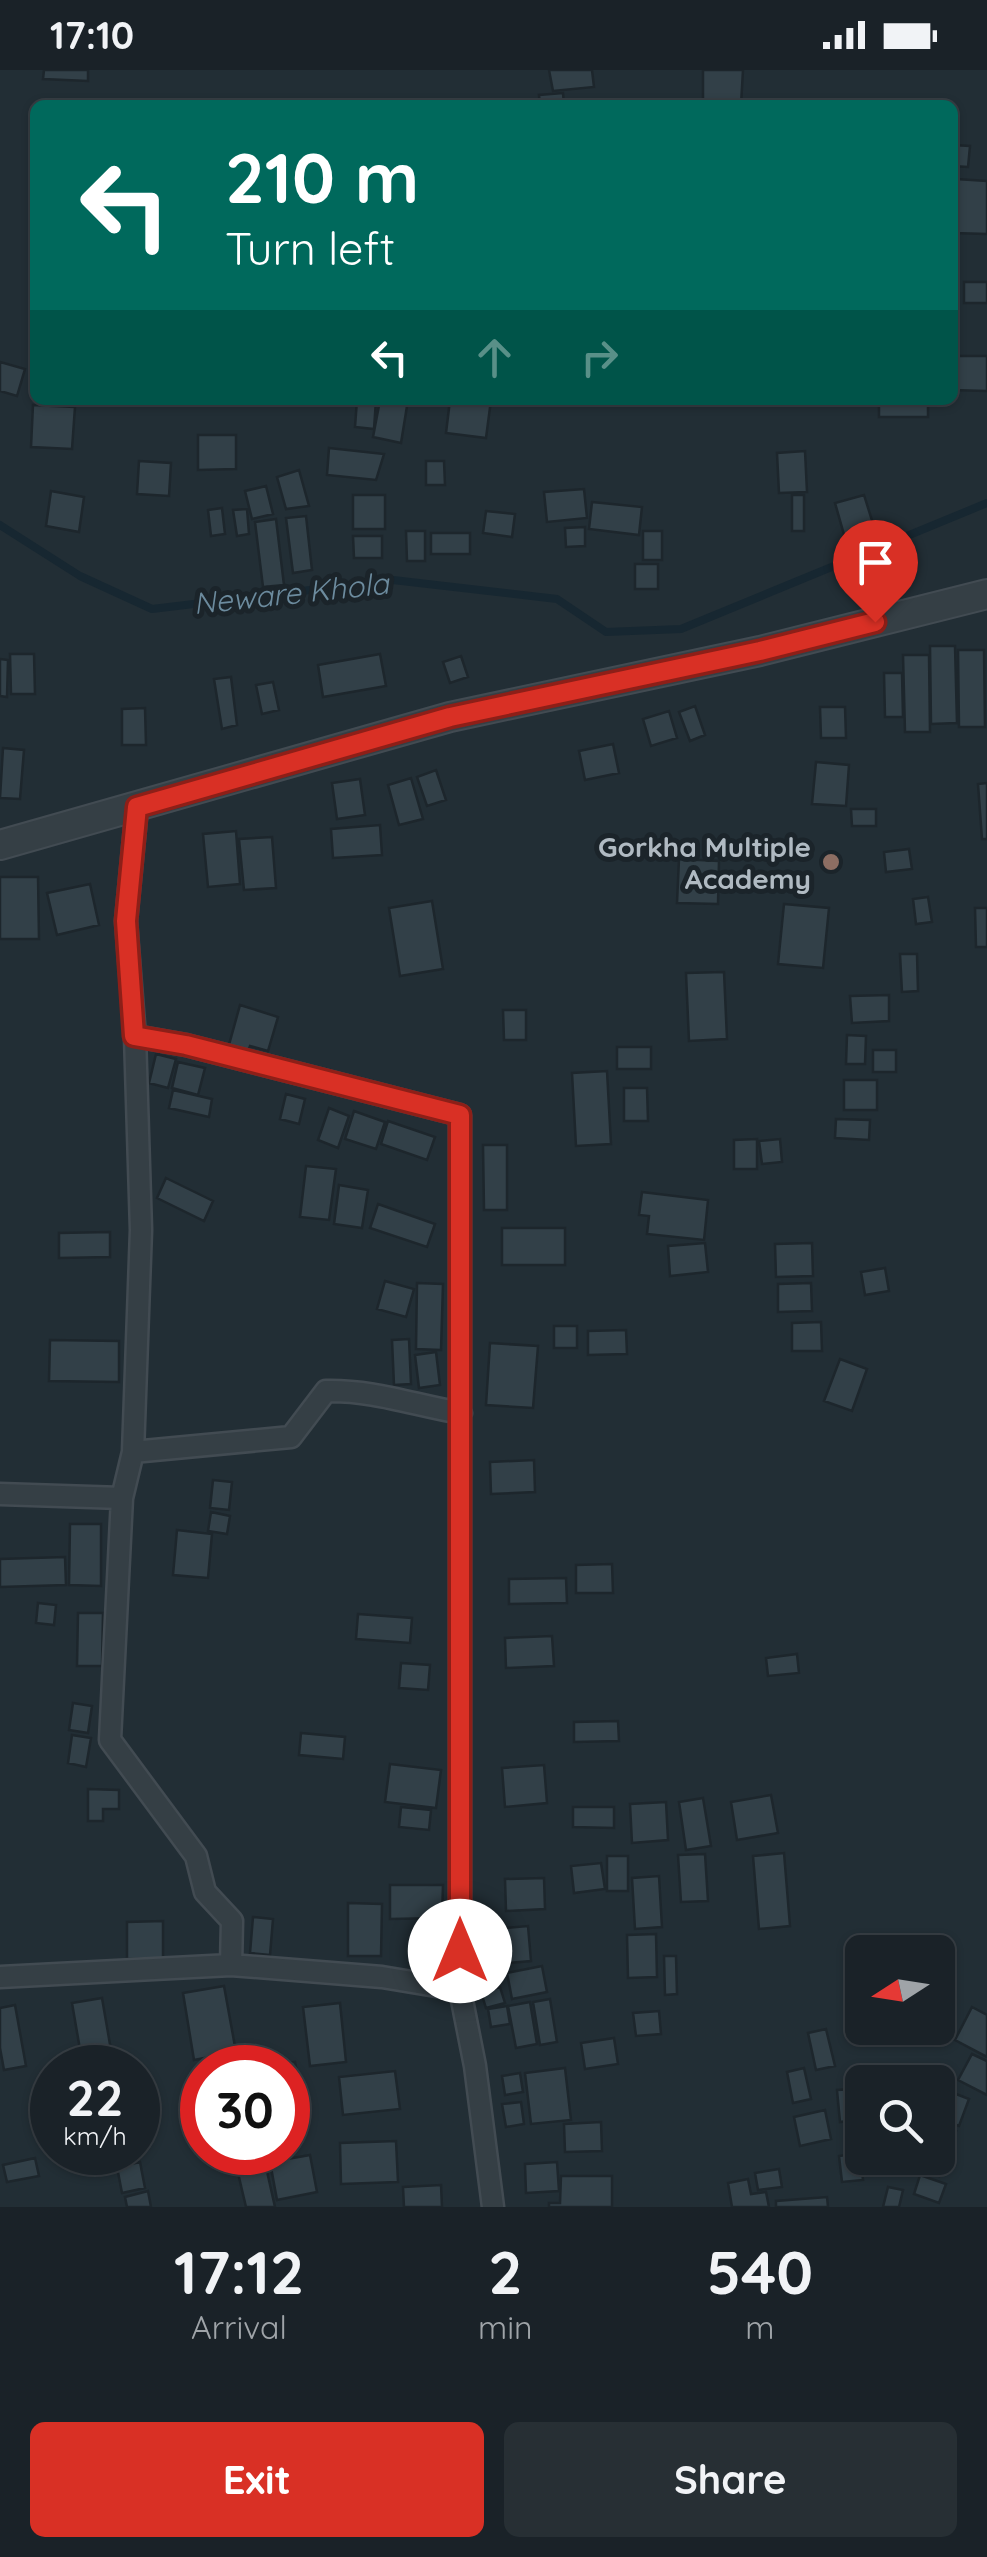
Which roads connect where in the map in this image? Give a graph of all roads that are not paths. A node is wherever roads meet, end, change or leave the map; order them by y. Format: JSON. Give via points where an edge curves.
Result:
{"nodes":[{"id":1,"x":987,"y":594,"type":"edge"},
{"id":2,"x":137,"y":807,"type":"junction"},
{"id":3,"x":0,"y":845,"type":"edge"},
{"id":4,"x":134,"y":1036,"type":"junction"},
{"id":5,"x":461,"y":1413,"type":"junction"},
{"id":6,"x":133,"y":1452,"type":"junction"},
{"id":7,"x":0,"y":1494,"type":"edge"},
{"id":8,"x":122,"y":1498,"type":"junction"},
{"id":9,"x":231,"y":1966,"type":"junction"},
{"id":10,"x":0,"y":1977,"type":"edge"},
{"id":11,"x":460,"y":1990,"type":"junction"},
{"id":12,"x":493,"y":2207,"type":"edge"}],
"edges":[{"from":1,"to":2,"type":"street","via":[[450,717]]},
{"from":2,"to":3,"type":"street"},
{"from":2,"to":4,"type":"street","via":[[126,921]]},
{"from":4,"to":5,"type":"street","via":[[460,1115]]},
{"from":4,"to":6,"type":"street","via":[[142,1230]]},
{"from":5,"to":6,"type":"street","via":[[396,1396],[326,1391],[292,1438]]},
{"from":5,"to":11,"type":"street"},
{"from":6,"to":8,"type":"street"},
{"from":7,"to":8,"type":"street"},
{"from":8,"to":9,"type":"street","via":[[110,1740],[196,1856],[205,1892],[232,1920]]},
{"from":9,"to":10,"type":"street"},
{"from":9,"to":11,"type":"street"},
{"from":11,"to":12,"type":"street"}]}
